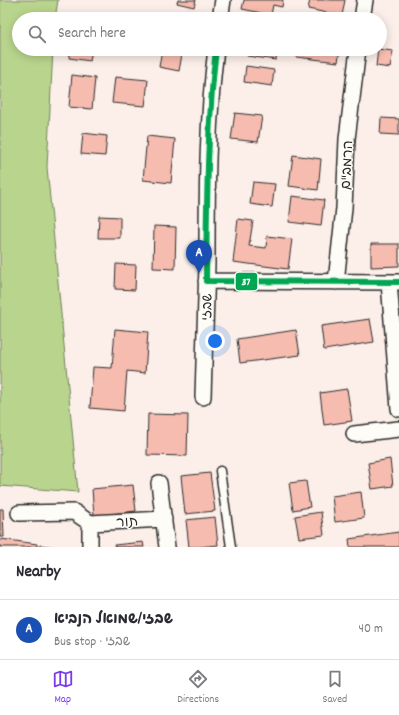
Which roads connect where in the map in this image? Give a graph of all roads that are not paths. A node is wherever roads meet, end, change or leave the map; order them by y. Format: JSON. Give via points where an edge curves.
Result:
{"nodes":[{"id":1,"x":223,"y":0,"type":"edge"},
{"id":2,"x":365,"y":0,"type":"edge"},
{"id":3,"x":221,"y":12,"type":"edge"},
{"id":4,"x":363,"y":12,"type":"edge"},
{"id":5,"x":215,"y":56,"type":"edge"},
{"id":6,"x":357,"y":56,"type":"edge"},
{"id":7,"x":206,"y":281,"type":"junction"},
{"id":8,"x":336,"y":282,"type":"junction"},
{"id":9,"x":394,"y":282,"type":"edge"},
{"id":10,"x":203,"y":397,"type":"dead end"},
{"id":11,"x":399,"y":409,"type":"edge"},
{"id":12,"x":399,"y":429,"type":"edge"},
{"id":13,"x":354,"y":434,"type":"dead end"},
{"id":14,"x":220,"y":471,"type":"dead end"},
{"id":15,"x":159,"y":483,"type":"dead end"},
{"id":16,"x":19,"y":513,"type":"dead end"},
{"id":17,"x":164,"y":519,"type":"junction"},
{"id":18,"x":90,"y":523,"type":"junction"},
{"id":19,"x":90,"y":547,"type":"edge"},
{"id":20,"x":167,"y":547,"type":"edge"},
{"id":21,"x":231,"y":547,"type":"edge"}],
"edges":[{"from":1,"to":3,"type":"street"},
{"from":2,"to":4,"type":"street"},
{"from":5,"to":7,"type":"street","name":"שבזי","via":[[208,158]]},
{"from":6,"to":8,"type":"street","name":"הרמב\"ם","via":[[347,139],[344,208]]},
{"from":7,"to":8,"type":"street"},
{"from":7,"to":10,"type":"street","name":"שבזי"},
{"from":8,"to":9,"type":"street"},
{"from":9,"to":11,"type":"street"},
{"from":12,"to":13,"type":"street"},
{"from":14,"to":21,"type":"lane"},
{"from":15,"to":17,"type":"street"},
{"from":16,"to":18,"type":"street","via":[[74,512]]},
{"from":17,"to":18,"type":"street","name":"תור"},
{"from":17,"to":20,"type":"street"},
{"from":18,"to":19,"type":"street"}]}
